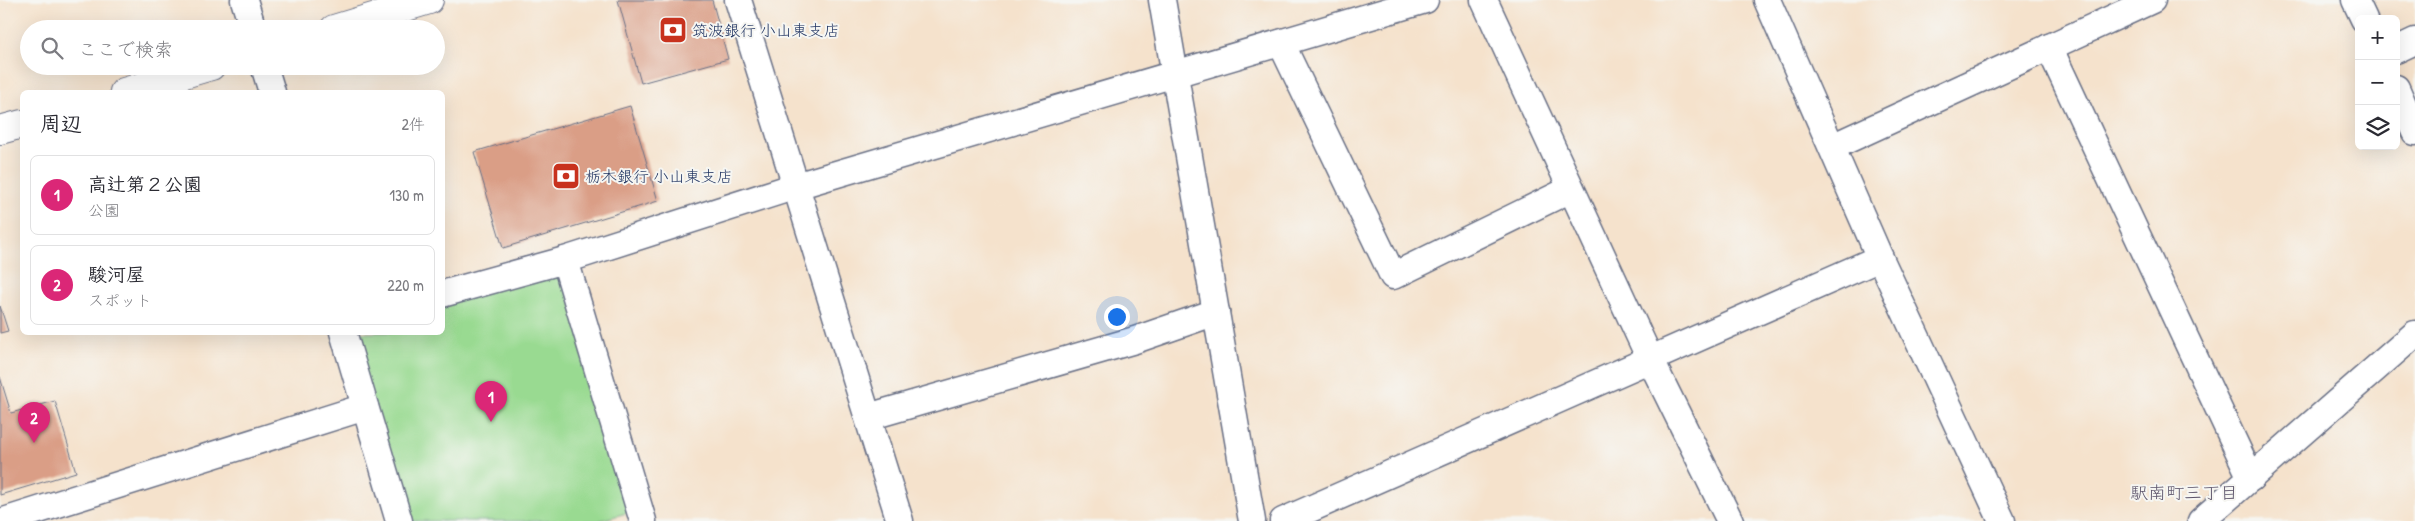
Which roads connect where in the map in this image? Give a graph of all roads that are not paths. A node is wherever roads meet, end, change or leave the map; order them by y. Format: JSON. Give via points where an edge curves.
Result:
{"nodes":[{"id":1,"x":244,"y":0,"type":"edge"},
{"id":2,"x":429,"y":0,"type":"edge"},
{"id":3,"x":738,"y":0,"type":"edge"},
{"id":4,"x":1162,"y":0,"type":"edge"},
{"id":5,"x":1425,"y":0,"type":"edge"},
{"id":6,"x":1484,"y":0,"type":"edge"},
{"id":7,"x":1767,"y":0,"type":"edge"},
{"id":8,"x":2152,"y":0,"type":"edge"},
{"id":9,"x":2355,"y":0,"type":"edge"},
{"id":10,"x":2362,"y":15,"type":"edge"},
{"id":11,"x":250,"y":20,"type":"edge"},
{"id":12,"x":363,"y":20,"type":"edge"},
{"id":13,"x":2415,"y":41,"type":"edge"},
{"id":14,"x":1281,"y":43,"type":"junction"},
{"id":15,"x":2049,"y":47,"type":"junction"},
{"id":16,"x":2400,"y":48,"type":"edge"},
{"id":17,"x":181,"y":75,"type":"edge"},
{"id":18,"x":267,"y":75,"type":"edge"},
{"id":19,"x":1175,"y":75,"type":"junction"},
{"id":20,"x":131,"y":90,"type":"edge"},
{"id":21,"x":271,"y":90,"type":"edge"},
{"id":22,"x":2400,"y":97,"type":"edge"},
{"id":23,"x":20,"y":125,"type":"edge"},
{"id":24,"x":0,"y":130,"type":"edge"},
{"id":25,"x":2415,"y":132,"type":"edge"},
{"id":26,"x":1832,"y":147,"type":"junction"},
{"id":27,"x":796,"y":186,"type":"junction"},
{"id":28,"x":1571,"y":189,"type":"junction"},
{"id":29,"x":1880,"y":258,"type":"junction"},
{"id":30,"x":565,"y":260,"type":"junction"},
{"id":31,"x":445,"y":293,"type":"edge"},
{"id":32,"x":1216,"y":312,"type":"junction"},
{"id":33,"x":2415,"y":334,"type":"edge"},
{"id":34,"x":344,"y":335,"type":"edge"},
{"id":35,"x":1650,"y":359,"type":"junction"},
{"id":36,"x":365,"y":407,"type":"junction"},
{"id":37,"x":868,"y":417,"type":"junction"},
{"id":38,"x":2250,"y":478,"type":"junction"},
{"id":39,"x":66,"y":512,"type":"edge"},
{"id":40,"x":635,"y":519,"type":"edge"},
{"id":41,"x":1724,"y":519,"type":"edge"},
{"id":42,"x":4,"y":521,"type":"edge"},
{"id":43,"x":399,"y":521,"type":"edge"},
{"id":44,"x":900,"y":521,"type":"edge"},
{"id":45,"x":1252,"y":521,"type":"edge"},
{"id":46,"x":1282,"y":521,"type":"edge"},
{"id":47,"x":2002,"y":521,"type":"edge"},
{"id":48,"x":2201,"y":521,"type":"edge"}],
"edges":[{"from":1,"to":11,"type":"street"},
{"from":2,"to":12,"type":"main road"},
{"from":3,"to":27,"type":"street"},
{"from":4,"to":19,"type":"street"},
{"from":5,"to":14,"type":"street"},
{"from":6,"to":28,"type":"street"},
{"from":7,"to":26,"type":"street"},
{"from":8,"to":15,"type":"street"},
{"from":9,"to":10,"type":"street"},
{"from":13,"to":16,"type":"street"},
{"from":14,"to":19,"type":"street"},
{"from":14,"to":28,"type":"street","via":[[1393,276]]},
{"from":15,"to":26,"type":"street"},
{"from":15,"to":38,"type":"street"},
{"from":17,"to":20,"type":"main road"},
{"from":18,"to":21,"type":"street"},
{"from":19,"to":27,"type":"street"},
{"from":19,"to":32,"type":"street"},
{"from":22,"to":25,"type":"street"},
{"from":23,"to":24,"type":"main road"},
{"from":26,"to":29,"type":"street"},
{"from":27,"to":30,"type":"street"},
{"from":27,"to":37,"type":"street"},
{"from":28,"to":35,"type":"street"},
{"from":29,"to":35,"type":"street"},
{"from":29,"to":47,"type":"street"},
{"from":30,"to":31,"type":"street"},
{"from":30,"to":40,"type":"street"},
{"from":32,"to":37,"type":"street","via":[[1135,340]]},
{"from":32,"to":45,"type":"street"},
{"from":33,"to":38,"type":"street"},
{"from":34,"to":36,"type":"street"},
{"from":35,"to":41,"type":"street"},
{"from":35,"to":46,"type":"street"},
{"from":36,"to":39,"type":"street"},
{"from":36,"to":43,"type":"street"},
{"from":37,"to":44,"type":"street"},
{"from":38,"to":48,"type":"street"},
{"from":39,"to":42,"type":"street"}]}
